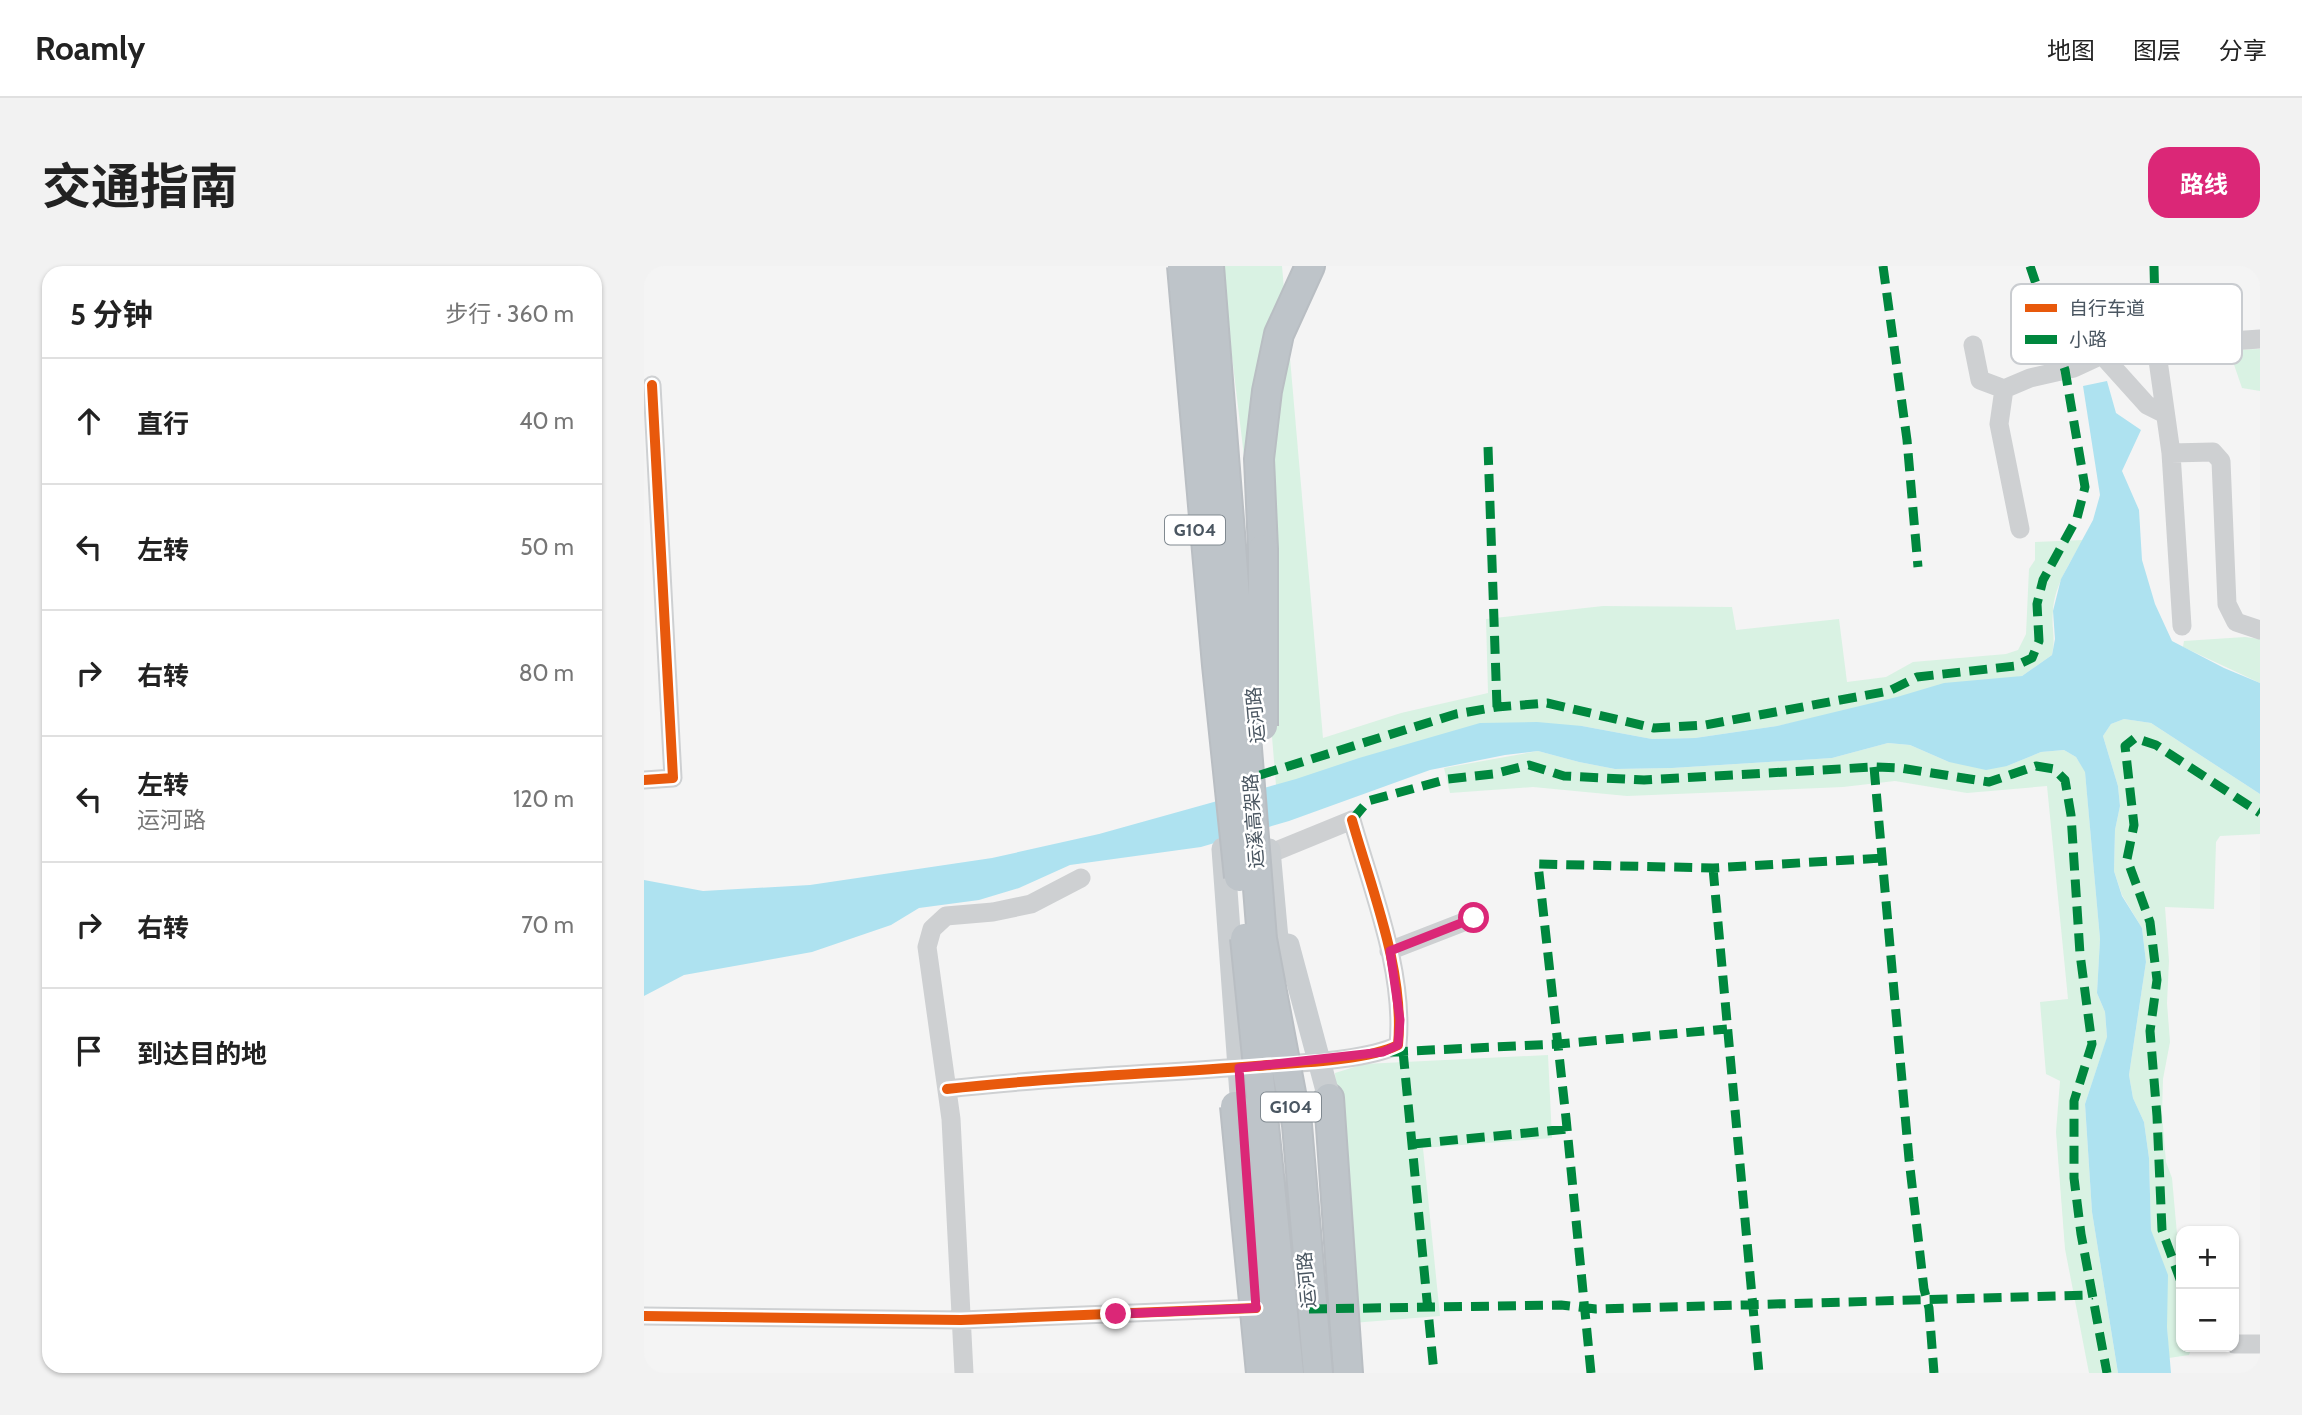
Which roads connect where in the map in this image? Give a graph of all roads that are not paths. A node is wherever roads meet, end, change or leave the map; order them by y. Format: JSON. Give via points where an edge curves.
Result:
{"nodes":[{"id":1,"x":1172,"y":266,"type":"edge"},
{"id":2,"x":1182,"y":266,"type":"edge"},
{"id":3,"x":1209,"y":266,"type":"edge"},
{"id":4,"x":1217,"y":266,"type":"edge"},
{"id":5,"x":1310,"y":266,"type":"edge"},
{"id":6,"x":2260,"y":339,"type":"edge"},
{"id":7,"x":2242,"y":340,"type":"edge"},
{"id":8,"x":1973,"y":345,"type":"dead end"},
{"id":9,"x":2083,"y":364,"type":"edge"},
{"id":10,"x":2110,"y":364,"type":"edge"},
{"id":11,"x":2158,"y":364,"type":"edge"},
{"id":12,"x":652,"y":384,"type":"dead end"},
{"id":13,"x":2004,"y":389,"type":"junction"},
{"id":14,"x":2165,"y":414,"type":"junction"},
{"id":15,"x":2171,"y":453,"type":"junction"},
{"id":16,"x":2020,"y":529,"type":"dead end"},
{"id":17,"x":2182,"y":625,"type":"dead end"},
{"id":18,"x":2260,"y":630,"type":"edge"},
{"id":19,"x":644,"y":780,"type":"edge"},
{"id":20,"x":1268,"y":848,"type":"junction"},
{"id":21,"x":1080,"y":878,"type":"dead end"},
{"id":22,"x":1272,"y":886,"type":"junction"},
{"id":23,"x":1474,"y":918,"type":"dead end"},
{"id":24,"x":1262,"y":939,"type":"junction"},
{"id":25,"x":1390,"y":951,"type":"junction"},
{"id":26,"x":1319,"y":1060,"type":"junction"},
{"id":27,"x":1288,"y":1064,"type":"junction"},
{"id":28,"x":1236,"y":1068,"type":"junction"},
{"id":29,"x":947,"y":1089,"type":"junction"},
{"id":30,"x":1329,"y":1098,"type":"joint"},
{"id":31,"x":1236,"y":1106,"type":"joint"},
{"id":32,"x":1256,"y":1308,"type":"junction"},
{"id":33,"x":644,"y":1316,"type":"edge"},
{"id":34,"x":961,"y":1320,"type":"junction"},
{"id":35,"x":2239,"y":1344,"type":"edge"},
{"id":36,"x":2260,"y":1344,"type":"edge"},
{"id":37,"x":964,"y":1373,"type":"edge"},
{"id":38,"x":1262,"y":1373,"type":"edge"},
{"id":39,"x":1289,"y":1373,"type":"edge"},
{"id":40,"x":1316,"y":1373,"type":"edge"},
{"id":41,"x":1348,"y":1373,"type":"edge"}],
"edges":[{"from":1,"to":28,"type":"main road","number":"G104","via":[[1224,858]]},
{"from":2,"to":39,"type":"highway","name":"运溪高架路","bridge":true,"via":[[1217,665]]},
{"from":3,"to":24,"type":"highway","name":"运溪高架路","bridge":true},
{"from":4,"to":20,"type":"main road","name":"运河路","number":"G104"},
{"from":5,"to":24,"type":"highway","bridge":true,"via":[[1279,334],[1259,459]]},
{"from":6,"to":7,"type":"street"},
{"from":8,"to":13,"type":"street","via":[[1980,380]]},
{"from":9,"to":13,"type":"street"},
{"from":10,"to":14,"type":"street","via":[[2147,405]]},
{"from":11,"to":14,"type":"street"},
{"from":12,"to":19,"type":"street","via":[[673,778]]},
{"from":13,"to":16,"type":"street","via":[[1999,424]]},
{"from":14,"to":15,"type":"street"},
{"from":15,"to":17,"type":"street"},
{"from":15,"to":18,"type":"street","via":[[2213,452],[2221,461],[2227,604],[2236,622]]},
{"from":20,"to":22,"type":"main road","name":"运河路","number":"G104"},
{"from":20,"to":25,"type":"street","via":[[1352,820]]},
{"from":21,"to":29,"type":"street","via":[[1031,904],[946,916],[932,929],[927,947]]},
{"from":22,"to":26,"type":"main road"},
{"from":22,"to":27,"type":"main road","name":"运河路","number":"G104"},
{"from":23,"to":25,"type":"street"},
{"from":24,"to":40,"type":"highway","name":"运溪高架路","bridge":true,"via":[[1297,1125]]},
{"from":25,"to":26,"type":"street","via":[[1400,1020],[1398,1045],[1383,1052]]},
{"from":26,"to":27,"type":"street"},
{"from":26,"to":30,"type":"main road"},
{"from":27,"to":28,"type":"street"},
{"from":27,"to":40,"type":"main road","name":"运河路","number":"G104"},
{"from":28,"to":29,"type":"street"},
{"from":28,"to":31,"type":"main road"},
{"from":28,"to":32,"type":"main road","number":"G104"},
{"from":29,"to":34,"type":"street"},
{"from":30,"to":41,"type":"highway"},
{"from":31,"to":38,"type":"highway","bridge":true},
{"from":32,"to":34,"type":"street"},
{"from":32,"to":38,"type":"main road","number":"G104"},
{"from":33,"to":34,"type":"street"},
{"from":34,"to":37,"type":"street"},
{"from":35,"to":36,"type":"street"}]}
